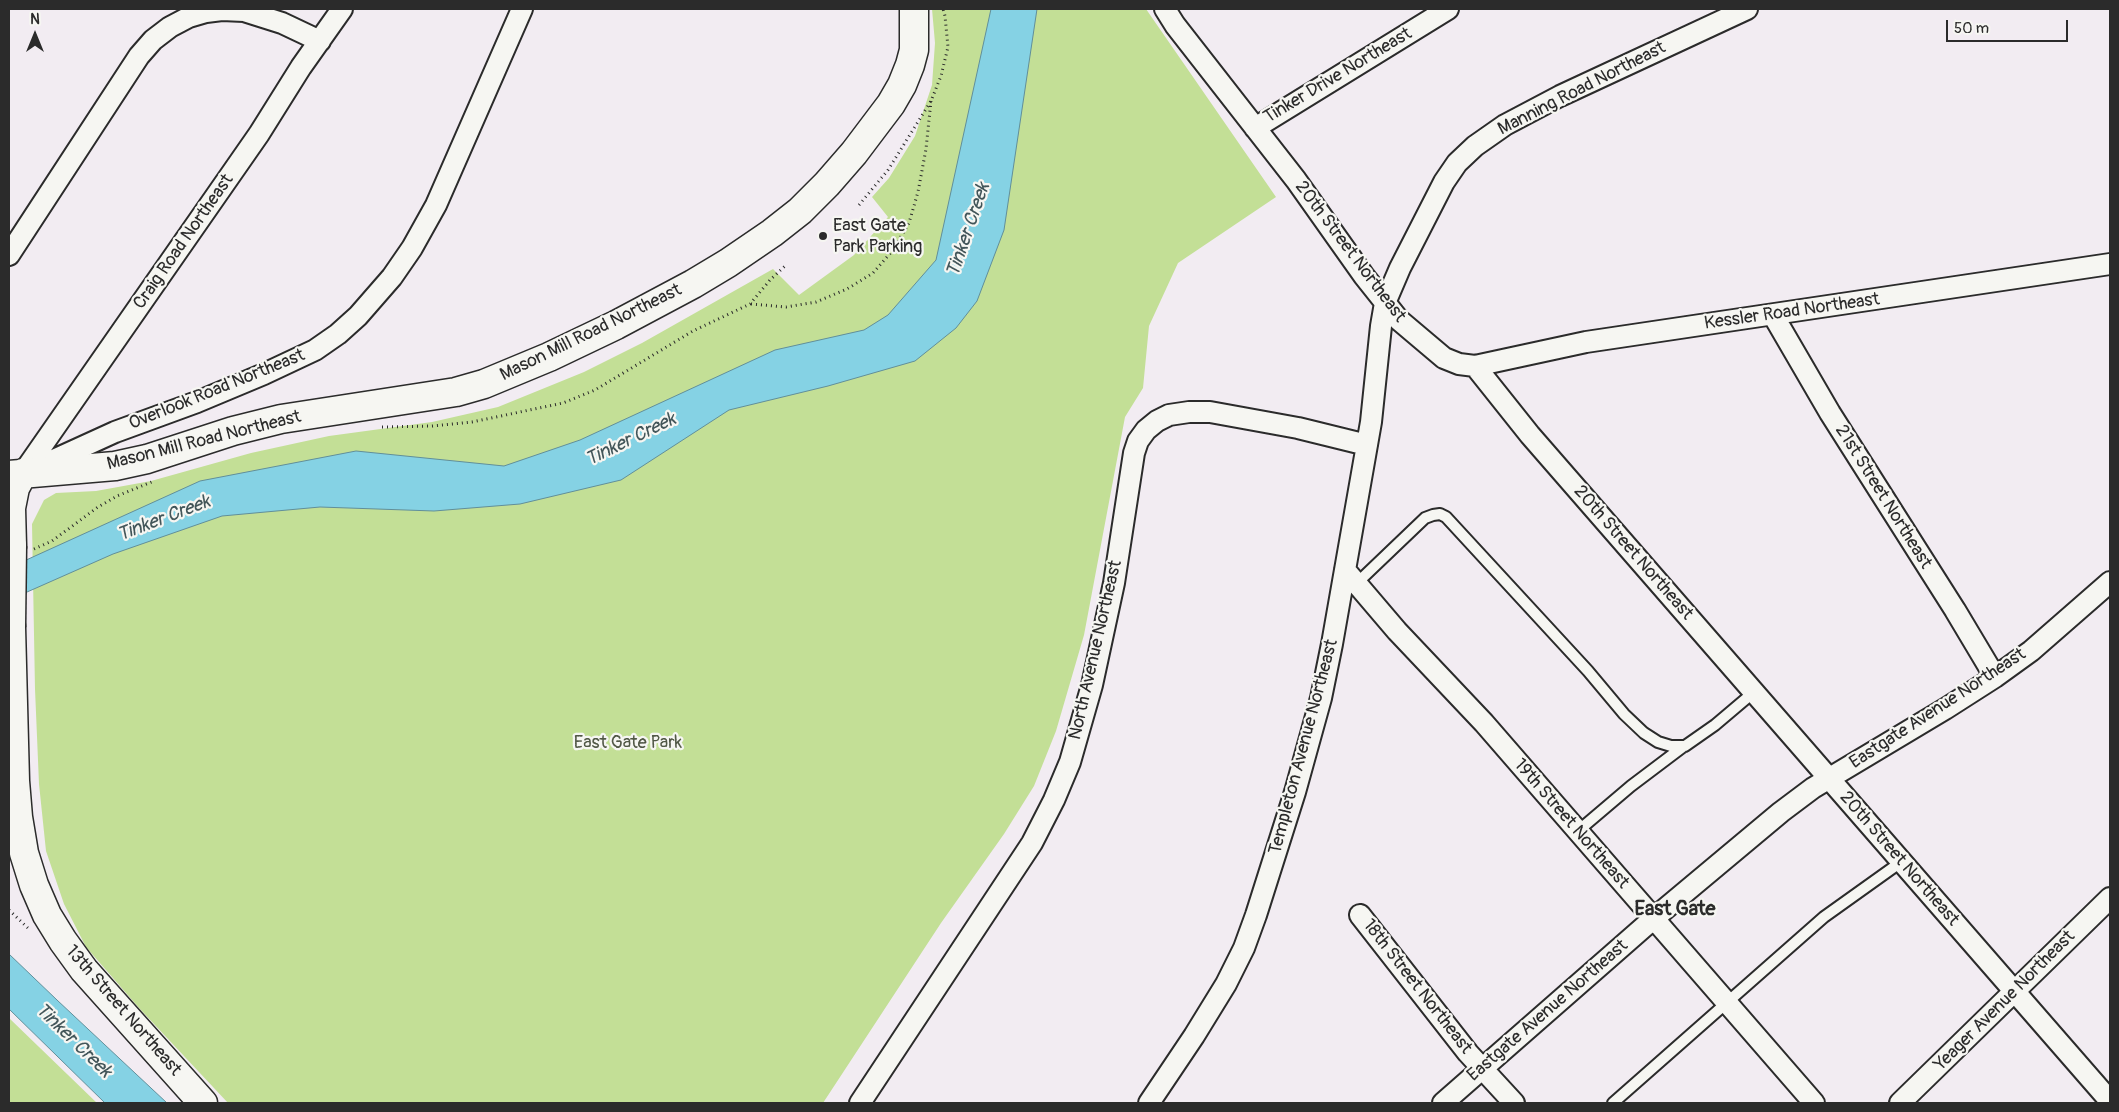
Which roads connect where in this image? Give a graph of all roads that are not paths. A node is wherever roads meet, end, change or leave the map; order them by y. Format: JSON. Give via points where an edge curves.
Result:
{"nodes":[{"id":1,"x":327,"y":9,"type":"edge"},
{"id":2,"x":342,"y":9,"type":"edge"},
{"id":3,"x":522,"y":9,"type":"edge"},
{"id":4,"x":914,"y":9,"type":"edge"},
{"id":5,"x":1165,"y":9,"type":"edge"},
{"id":6,"x":1448,"y":9,"type":"edge"},
{"id":7,"x":1747,"y":9,"type":"edge"},
{"id":8,"x":324,"y":35,"type":"junction"},
{"id":9,"x":1254,"y":128,"type":"junction"},
{"id":10,"x":9,"y":255,"type":"edge"},
{"id":11,"x":2110,"y":264,"type":"edge"},
{"id":12,"x":1385,"y":303,"type":"junction"},
{"id":13,"x":1773,"y":315,"type":"junction"},
{"id":14,"x":1475,"y":366,"type":"junction"},
{"id":15,"x":1367,"y":445,"type":"junction"},
{"id":16,"x":16,"y":474,"type":"edge"},
{"id":17,"x":1351,"y":577,"type":"junction"},
{"id":18,"x":2110,"y":582,"type":"edge"},
{"id":19,"x":1995,"y":677,"type":"junction"},
{"id":20,"x":1754,"y":692,"type":"junction"},
{"id":21,"x":1684,"y":746,"type":"junction"},
{"id":22,"x":1829,"y":779,"type":"junction"},
{"id":23,"x":1578,"y":831,"type":"junction"},
{"id":24,"x":1902,"y":862,"type":"junction"},
{"id":25,"x":2110,"y":898,"type":"edge"},
{"id":26,"x":1360,"y":916,"type":"dead end"},
{"id":27,"x":1652,"y":919,"type":"junction"},
{"id":28,"x":2014,"y":991,"type":"junction"},
{"id":29,"x":1726,"y":1004,"type":"junction"},
{"id":30,"x":1483,"y":1069,"type":"junction"},
{"id":31,"x":2110,"y":1101,"type":"edge"},
{"id":32,"x":204,"y":1103,"type":"edge"},
{"id":33,"x":860,"y":1103,"type":"edge"},
{"id":34,"x":1149,"y":1103,"type":"edge"},
{"id":35,"x":1442,"y":1103,"type":"edge"},
{"id":36,"x":1514,"y":1103,"type":"edge"},
{"id":37,"x":1612,"y":1103,"type":"edge"},
{"id":38,"x":1814,"y":1103,"type":"edge"},
{"id":39,"x":1900,"y":1103,"type":"edge"}],
"edges":[{"from":1,"to":8,"type":"street","via":[[329,18]]},
{"from":2,"to":8,"type":"street","name":"Craig Road Northeast"},
{"from":3,"to":16,"type":"street","name":"Overlook Road Northeast","via":[[436,205],[392,277],[358,316],[315,350],[264,374]]},
{"from":4,"to":16,"type":"street","name":"Mason Mill Road Northeast","via":[[914,50],[902,85],[886,111],[827,184],[800,211],[735,258],[616,326],[549,358],[456,392],[281,419],[115,466]]},
{"from":5,"to":9,"type":"street","name":"20th Street Northeast"},
{"from":6,"to":9,"type":"street","name":"Tinker Drive Northeast"},
{"from":7,"to":12,"type":"street","name":"Manning Road Northeast","via":[[1560,96],[1505,125],[1474,146],[1444,182]]},
{"from":8,"to":10,"type":"street","via":[[244,11],[206,12],[170,27],[139,56]]},
{"from":8,"to":16,"type":"street","name":"Craig Road Northeast","via":[[253,142]]},
{"from":9,"to":12,"type":"street","name":"20th Street Northeast"},
{"from":11,"to":13,"type":"street","name":"Kessler Road Northeast"},
{"from":12,"to":14,"type":"street","name":"20th Street Northeast","via":[[1399,320],[1444,358]]},
{"from":12,"to":15,"type":"street","name":"Templeton Avenue Northeast"},
{"from":13,"to":14,"type":"street","name":"Kessler Road Northeast","via":[[1586,342]]},
{"from":13,"to":19,"type":"street","name":"21st Street Northeast","via":[[1830,413]]},
{"from":14,"to":20,"type":"street","name":"20th Street Northeast","via":[[1530,435]]},
{"from":15,"to":17,"type":"street","name":"Templeton Avenue Northeast"},
{"from":15,"to":33,"type":"street","name":"North Avenue Northeast","via":[[1210,412],[1170,416],[1146,430],[1134,453],[1114,583],[1092,685],[1070,762],[1054,800],[1032,843]]},
{"from":16,"to":32,"type":"street","name":"13th Street Northeast","bridge":true,"via":[[11,508],[11,627],[17,808],[24,853],[47,915],[84,970]]},
{"from":17,"to":21,"type":"lane","via":[[1425,518],[1446,516],[1624,714],[1658,742]]},
{"from":17,"to":23,"type":"street","name":"19th Street Northeast"},
{"from":17,"to":34,"type":"street","name":"Templeton Avenue Northeast","via":[[1295,792],[1250,931],[1226,984]]},
{"from":18,"to":19,"type":"street","name":"Eastgate Avenue Northeast","via":[[2031,651]]},
{"from":19,"to":22,"type":"street","name":"Eastgate Avenue Northeast"},
{"from":20,"to":21,"type":"lane"},
{"from":20,"to":22,"type":"street","name":"20th Street Northeast"},
{"from":21,"to":23,"type":"lane"},
{"from":22,"to":24,"type":"street","name":"20th Street Northeast"},
{"from":22,"to":27,"type":"street","name":"Eastgate Avenue Northeast","via":[[1781,812]]},
{"from":23,"to":27,"type":"street","name":"19th Street Northeast"},
{"from":24,"to":28,"type":"street","name":"20th Street Northeast"},
{"from":24,"to":29,"type":"lane","via":[[1824,917]]},
{"from":25,"to":28,"type":"street","name":"Yeager Avenue Northeast"},
{"from":26,"to":30,"type":"street","name":"18th Street Northeast"},
{"from":27,"to":29,"type":"street","name":"19th Street Northeast"},
{"from":27,"to":30,"type":"street","name":"Eastgate Avenue Northeast"},
{"from":28,"to":31,"type":"street","name":"20th Street Northeast"},
{"from":28,"to":39,"type":"street","name":"Yeager Avenue Northeast"},
{"from":29,"to":37,"type":"lane"},
{"from":29,"to":38,"type":"street","name":"19th Street Northeast"},
{"from":30,"to":35,"type":"street","name":"Eastgate Avenue Northeast"},
{"from":30,"to":36,"type":"street","name":"18th Street Northeast"}]}
